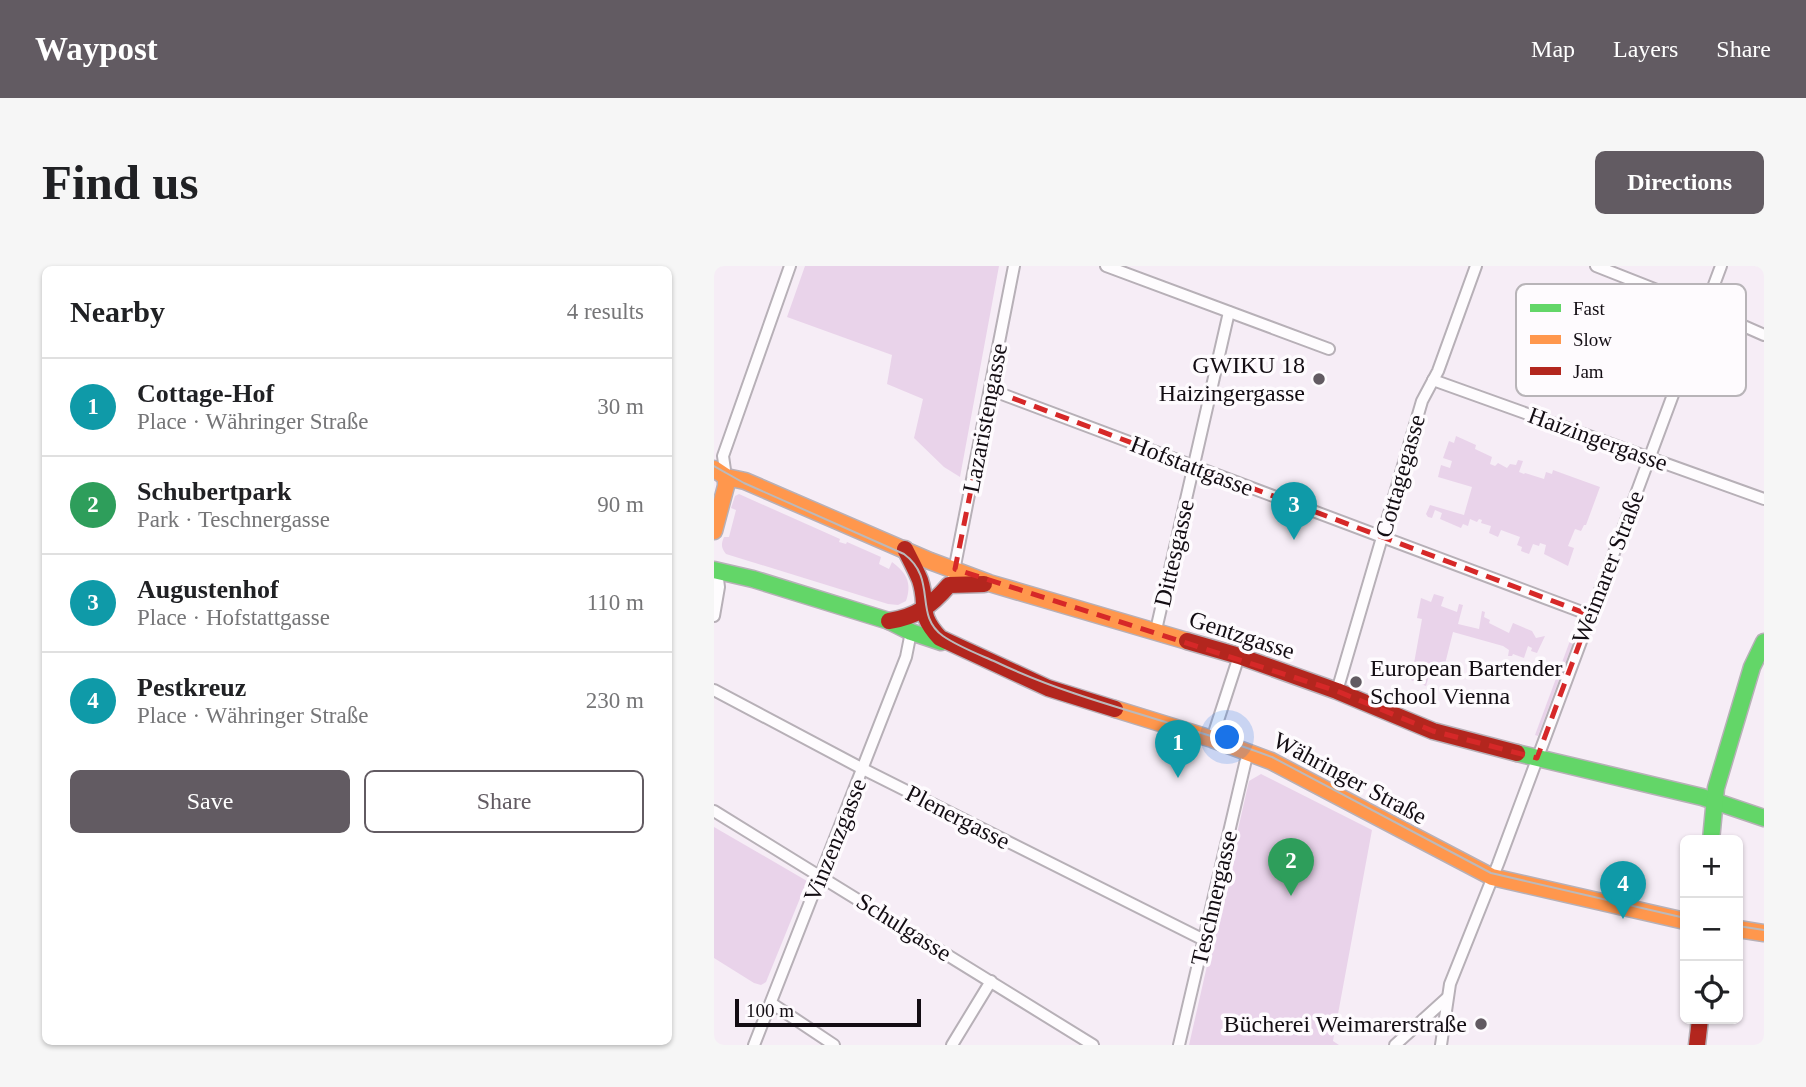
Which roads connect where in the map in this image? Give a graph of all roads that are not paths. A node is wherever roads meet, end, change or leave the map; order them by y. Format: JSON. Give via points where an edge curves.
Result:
{"nodes":[{"id":1,"x":790,"y":266,"type":"edge"},
{"id":2,"x":1014,"y":266,"type":"edge"},
{"id":3,"x":1107,"y":266,"type":"edge"},
{"id":4,"x":1476,"y":266,"type":"edge"},
{"id":5,"x":1596,"y":266,"type":"edge"},
{"id":6,"x":1721,"y":266,"type":"edge"},
{"id":7,"x":1642,"y":284,"type":"edge"},
{"id":8,"x":1714,"y":284,"type":"edge"},
{"id":9,"x":1229,"y":312,"type":"junction"},
{"id":10,"x":1746,"y":327,"type":"edge"},
{"id":11,"x":1764,"y":335,"type":"edge"},
{"id":12,"x":1329,"y":349,"type":"dead end"},
{"id":13,"x":1433,"y":380,"type":"junction"},
{"id":14,"x":991,"y":390,"type":"junction"},
{"id":15,"x":1673,"y":396,"type":"edge"},
{"id":16,"x":1650,"y":457,"type":"junction"},
{"id":17,"x":1194,"y":467,"type":"junction"},
{"id":18,"x":720,"y":473,"type":"edge"},
{"id":19,"x":1764,"y":499,"type":"edge"},
{"id":20,"x":714,"y":531,"type":"edge"},
{"id":21,"x":1382,"y":536,"type":"junction"},
{"id":22,"x":905,"y":549,"type":"junction"},
{"id":23,"x":715,"y":566,"type":"edge"},
{"id":24,"x":952,"y":577,"type":"junction"},
{"id":25,"x":924,"y":612,"type":"junction"},
{"id":26,"x":1590,"y":615,"type":"junction"},
{"id":27,"x":714,"y":616,"type":"edge"},
{"id":28,"x":889,"y":621,"type":"junction"},
{"id":29,"x":1156,"y":630,"type":"junction"},
{"id":30,"x":911,"y":632,"type":"junction"},
{"id":31,"x":1764,"y":642,"type":"edge"},
{"id":32,"x":958,"y":648,"type":"junction"},
{"id":33,"x":1239,"y":656,"type":"junction"},
{"id":34,"x":714,"y":690,"type":"edge"},
{"id":35,"x":1337,"y":691,"type":"junction"},
{"id":36,"x":1212,"y":739,"type":"junction"},
{"id":37,"x":1248,"y":751,"type":"junction"},
{"id":38,"x":1537,"y":758,"type":"junction"},
{"id":39,"x":863,"y":769,"type":"junction"},
{"id":40,"x":1713,"y":800,"type":"junction"},
{"id":41,"x":714,"y":811,"type":"edge"},
{"id":42,"x":1764,"y":818,"type":"edge"},
{"id":43,"x":1711,"y":835,"type":"edge"},
{"id":44,"x":821,"y":876,"type":"junction"},
{"id":45,"x":1492,"y":877,"type":"junction"},
{"id":46,"x":1680,"y":920,"type":"edge"},
{"id":47,"x":1743,"y":930,"type":"edge"},
{"id":48,"x":1764,"y":933,"type":"edge"},
{"id":49,"x":1204,"y":940,"type":"junction"},
{"id":50,"x":990,"y":981,"type":"junction"},
{"id":51,"x":1447,"y":998,"type":"junction"},
{"id":52,"x":771,"y":1003,"type":"junction"},
{"id":53,"x":1699,"y":1024,"type":"edge"},
{"id":54,"x":1088,"y":1044,"type":"edge"},
{"id":55,"x":754,"y":1045,"type":"edge"},
{"id":56,"x":834,"y":1045,"type":"edge"},
{"id":57,"x":952,"y":1045,"type":"edge"},
{"id":58,"x":1179,"y":1045,"type":"edge"},
{"id":59,"x":1395,"y":1045,"type":"edge"},
{"id":60,"x":1441,"y":1045,"type":"edge"},
{"id":61,"x":1697,"y":1045,"type":"edge"}],
"edges":[{"from":1,"to":18,"type":"street"},
{"from":2,"to":14,"type":"street","name":"Lazaristengasse"},
{"from":3,"to":9,"type":"street"},
{"from":4,"to":13,"type":"street","name":"Cottagegasse"},
{"from":5,"to":7,"type":"street"},
{"from":6,"to":8,"type":"street","name":"Weimarer Straße"},
{"from":9,"to":12,"type":"street"},
{"from":9,"to":17,"type":"street","name":"Dittesgasse"},
{"from":10,"to":11,"type":"street"},
{"from":13,"to":16,"type":"street","name":"Haizingergasse"},
{"from":13,"to":21,"type":"street","name":"Cottagegasse","via":[[1422,401]]},
{"from":14,"to":17,"type":"street","name":"Hofstattgasse"},
{"from":14,"to":24,"type":"street","name":"Lazaristengasse"},
{"from":15,"to":16,"type":"street","name":"Weimarer Straße"},
{"from":16,"to":19,"type":"street","name":"Haizingergasse"},
{"from":16,"to":26,"type":"street","name":"Weimarer Straße"},
{"from":17,"to":21,"type":"street","name":"Hofstattgasse"},
{"from":17,"to":29,"type":"street","name":"Dittesgasse"},
{"from":18,"to":20,"type":"main road","via":[[726,486]]},
{"from":18,"to":22,"type":"main road"},
{"from":21,"to":26,"type":"street","name":"Hofstattgasse"},
{"from":21,"to":35,"type":"street","name":"Cottagegasse"},
{"from":22,"to":24,"type":"main road"},
{"from":22,"to":25,"type":"main road","via":[[921,582]]},
{"from":23,"to":27,"type":"street","via":[[719,587]]},
{"from":23,"to":28,"type":"main road","name":"Währinger Straße"},
{"from":24,"to":25,"type":"main road"},
{"from":24,"to":29,"type":"main road","name":"Gentzgasse"},
{"from":25,"to":28,"type":"main road"},
{"from":25,"to":32,"type":"main road","name":"Währinger Straße","via":[[935,634]]},
{"from":26,"to":38,"type":"street","name":"Weimarer Straße"},
{"from":28,"to":30,"type":"main road","name":"Währinger Straße"},
{"from":29,"to":33,"type":"main road","name":"Gentzgasse"},
{"from":30,"to":32,"type":"main road","name":"Währinger Straße"},
{"from":30,"to":39,"type":"street","name":"Vinzenzgasse","via":[[906,657]]},
{"from":31,"to":40,"type":"main road","via":[[1752,667]]},
{"from":32,"to":36,"type":"main road","name":"Währinger Straße","via":[[1048,688]]},
{"from":33,"to":35,"type":"main road","name":"Gentzgasse"},
{"from":33,"to":36,"type":"street"},
{"from":34,"to":39,"type":"street","name":"Plenergasse"},
{"from":35,"to":38,"type":"main road","name":"Gentzgasse","via":[[1433,731]]},
{"from":36,"to":37,"type":"main road","name":"Währinger Straße"},
{"from":37,"to":45,"type":"main road","name":"Währinger Straße"},
{"from":37,"to":49,"type":"street","name":"Teschnergasse"},
{"from":38,"to":40,"type":"main road","name":"Gentzgasse"},
{"from":38,"to":45,"type":"street","name":"Weimarer Straße"},
{"from":39,"to":44,"type":"street","name":"Vinzenzgasse"},
{"from":39,"to":49,"type":"street","name":"Plenergasse"},
{"from":40,"to":42,"type":"main road","name":"Gentzgasse"},
{"from":40,"to":43,"type":"main road"},
{"from":41,"to":44,"type":"street","name":"Schulgasse"},
{"from":44,"to":50,"type":"street","name":"Schulgasse"},
{"from":44,"to":52,"type":"street","name":"Vinzenzgasse"},
{"from":45,"to":46,"type":"main road","name":"Währinger Straße"},
{"from":45,"to":51,"type":"street","name":"Weimarer Straße"},
{"from":47,"to":48,"type":"main road"},
{"from":49,"to":58,"type":"street","name":"Teschnergasse"},
{"from":50,"to":54,"type":"street","name":"Schulgasse"},
{"from":50,"to":57,"type":"street"},
{"from":51,"to":59,"type":"street","name":"Weimarer Straße"},
{"from":51,"to":60,"type":"street"},
{"from":52,"to":55,"type":"street","name":"Vinzenzgasse"},
{"from":52,"to":56,"type":"street"},
{"from":53,"to":61,"type":"main road"}]}
